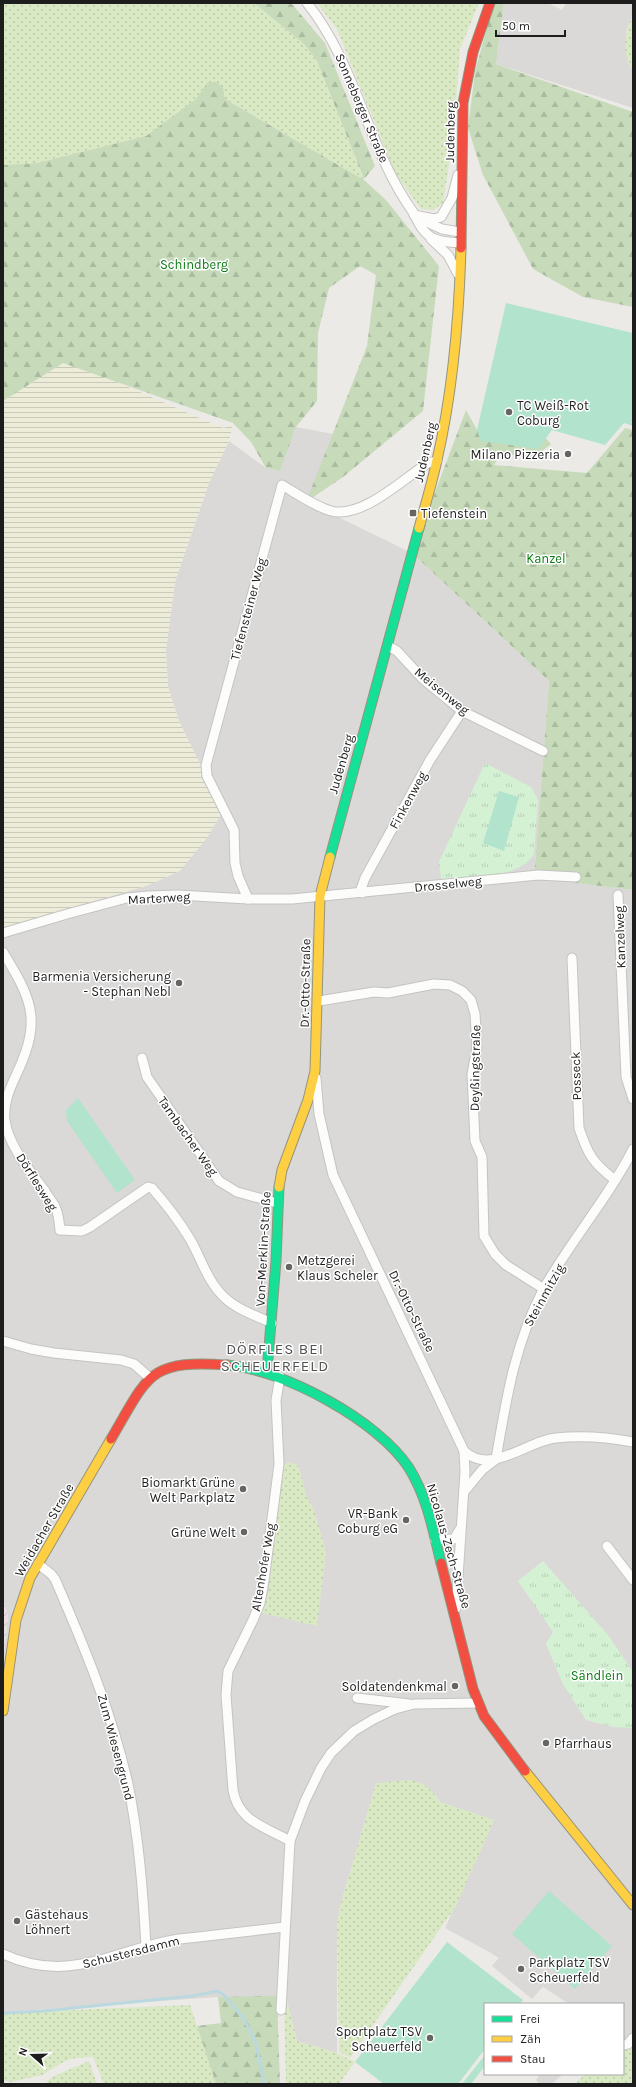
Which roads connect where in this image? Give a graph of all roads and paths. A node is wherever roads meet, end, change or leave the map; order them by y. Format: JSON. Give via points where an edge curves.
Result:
{"nodes":[{"id":1,"x":307,"y":3,"type":"edge"},
{"id":2,"x":490,"y":3,"type":"edge"},
{"id":3,"x":462,"y":156,"type":"junction"},
{"id":4,"x":414,"y":214,"type":"junction"},
{"id":5,"x":424,"y":232,"type":"junction"},
{"id":6,"x":460,"y":232,"type":"junction"},
{"id":7,"x":460,"y":243,"type":"junction"},
{"id":8,"x":459,"y":276,"type":"junction"},
{"id":9,"x":437,"y":461,"type":"junction"},
{"id":10,"x":388,"y":646,"type":"junction"},
{"id":11,"x":462,"y":711,"type":"junction"},
{"id":12,"x":542,"y":751,"type":"dead end"},
{"id":13,"x":576,"y":877,"type":"dead end"},
{"id":14,"x":362,"y":892,"type":"junction"},
{"id":15,"x":618,"y":894,"type":"dead end"},
{"id":16,"x":320,"y":896,"type":"junction"},
{"id":17,"x":248,"y":899,"type":"junction"},
{"id":18,"x":3,"y":933,"type":"edge"},
{"id":19,"x":3,"y":952,"type":"edge"},
{"id":20,"x":572,"y":958,"type":"dead end"},
{"id":21,"x":318,"y":1001,"type":"junction"},
{"id":22,"x":142,"y":1058,"type":"dead end"},
{"id":23,"x":315,"y":1071,"type":"junction"},
{"id":24,"x":633,"y":1099,"type":"edge"},
{"id":25,"x":306,"y":1104,"type":"junction"},
{"id":26,"x":319,"y":1112,"type":"junction"},
{"id":27,"x":633,"y":1149,"type":"edge"},
{"id":28,"x":615,"y":1180,"type":"junction"},
{"id":29,"x":276,"y":1203,"type":"junction"},
{"id":30,"x":544,"y":1289,"type":"junction"},
{"id":31,"x":272,"y":1323,"type":"junction"},
{"id":32,"x":3,"y":1341,"type":"edge"},
{"id":33,"x":267,"y":1372,"type":"junction"},
{"id":34,"x":280,"y":1377,"type":"junction"},
{"id":35,"x":150,"y":1378,"type":"junction"},
{"id":36,"x":633,"y":1442,"type":"edge"},
{"id":37,"x":464,"y":1451,"type":"junction"},
{"id":38,"x":496,"y":1459,"type":"junction"},
{"id":39,"x":464,"y":1492,"type":"junction"},
{"id":40,"x":461,"y":1524,"type":"junction"},
{"id":41,"x":435,"y":1540,"type":"junction"},
{"id":42,"x":607,"y":1546,"type":"dead end"},
{"id":43,"x":38,"y":1564,"type":"junction"},
{"id":44,"x":633,"y":1580,"type":"edge"},
{"id":45,"x":455,"y":1618,"type":"junction"},
{"id":46,"x":357,"y":1698,"type":"dead end"},
{"id":47,"x":478,"y":1703,"type":"junction"},
{"id":48,"x":414,"y":1704,"type":"junction"},
{"id":49,"x":3,"y":1711,"type":"edge"},
{"id":50,"x":290,"y":1841,"type":"junction"},
{"id":51,"x":633,"y":1905,"type":"edge"},
{"id":52,"x":285,"y":1927,"type":"junction"},
{"id":53,"x":146,"y":1946,"type":"junction"},
{"id":54,"x":3,"y":1954,"type":"edge"},
{"id":55,"x":281,"y":2010,"type":"dead end"},
{"id":56,"x":633,"y":2038,"type":"edge"},
{"id":57,"x":624,"y":2046,"type":"edge"}],
"edges":[{"from":1,"to":4,"type":"street","name":"Sonneberger Straße","via":[[330,35],[358,93],[376,144]]},
{"from":2,"to":3,"type":"street","name":"Judenberg","via":[[466,74]]},
{"from":3,"to":4,"type":"street","via":[[452,198],[445,213],[434,219]]},
{"from":3,"to":6,"type":"street","name":"Judenberg"},
{"from":4,"to":5,"type":"street","name":"Sonneberger Straße"},
{"from":4,"to":6,"type":"street","name":"Sonneberger Straße","via":[[432,226]]},
{"from":5,"to":7,"type":"street","via":[[440,241]]},
{"from":5,"to":8,"type":"street","name":"Sonneberger Straße","via":[[448,255]]},
{"from":6,"to":7,"type":"street","name":"Judenberg"},
{"from":7,"to":8,"type":"street","name":"Judenberg"},
{"from":8,"to":9,"type":"street","name":"Judenberg","via":[[450,394]]},
{"from":9,"to":10,"type":"street","name":"Judenberg"},
{"from":9,"to":17,"type":"street","name":"Tiefensteiner Weg","via":[[428,463],[358,509],[347,512],[329,510],[312,503],[282,485],[206,765],[207,776],[234,830],[235,863]]},
{"from":10,"to":11,"type":"street","name":"Meisenweg","via":[[397,651],[423,679]]},
{"from":10,"to":16,"type":"street","name":"Judenberg"},
{"from":11,"to":12,"type":"street","name":"Meisenweg"},
{"from":11,"to":14,"type":"street","name":"Finkenweg","via":[[430,760],[365,878]]},
{"from":13,"to":14,"type":"street","name":"Drosselweg","via":[[538,875]]},
{"from":14,"to":16,"type":"street","name":"Drosselweg"},
{"from":15,"to":24,"type":"street","name":"Kanzelweg","via":[[626,1077]]},
{"from":16,"to":17,"type":"street","name":"Marterweg"},
{"from":16,"to":21,"type":"street","name":"Dr.-Otto-Straße"},
{"from":17,"to":18,"type":"street","name":"Marterweg","via":[[178,895],[127,898]]},
{"from":19,"to":31,"type":"street","name":"Dörflesweg","via":[[26,992],[32,1024],[27,1049],[9,1090],[5,1121],[15,1146],[56,1208],[60,1230],[82,1231],[148,1187],[152,1188],[175,1216],[209,1279],[224,1297],[238,1307]]},
{"from":20,"to":28,"type":"street","name":"Posseck","via":[[579,1128],[593,1161]]},
{"from":21,"to":23,"type":"street","name":"Dr.-Otto-Straße"},
{"from":21,"to":30,"type":"street","name":"Deyßingstraße","via":[[374,992],[388,993],[434,984],[450,985],[462,991],[471,1000],[476,1027],[477,1047],[472,1074],[476,1142],[482,1157],[484,1236],[495,1254],[506,1265]]},
{"from":22,"to":29,"type":"street","name":"Tambacher Weg","via":[[147,1077],[219,1181],[237,1192]]},
{"from":23,"to":25,"type":"street","name":"Dr.-Otto-Straße"},
{"from":23,"to":26,"type":"street","name":"Dr.-Otto-Straße"},
{"from":25,"to":26,"type":"street","name":"Dr.-Otto-Straße","via":[[314,1100]]},
{"from":25,"to":29,"type":"street","name":"Von-Merklin-Straße","via":[[282,1170]]},
{"from":26,"to":37,"type":"street","name":"Dr.-Otto-Straße","via":[[333,1175]]},
{"from":27,"to":28,"type":"street","name":"Steinmitzig"},
{"from":28,"to":30,"type":"street","name":"Steinmitzig"},
{"from":29,"to":31,"type":"street","name":"Von-Merklin-Straße"},
{"from":30,"to":38,"type":"street","name":"Steinmitzig","via":[[523,1332],[515,1359]]},
{"from":31,"to":33,"type":"street","name":"Von-Merklin-Straße"},
{"from":32,"to":35,"type":"street","via":[[54,1353],[121,1360],[134,1364]]},
{"from":33,"to":34,"type":"street","name":"Nicolaus-Zech-Straße"},
{"from":33,"to":35,"type":"street","name":"Nicolaus-Zech-Straße","via":[[255,1368],[191,1364],[162,1370]]},
{"from":34,"to":41,"type":"street","name":"Nicolaus-Zech-Straße","via":[[357,1420],[392,1446],[410,1468],[418,1483],[428,1509]]},
{"from":34,"to":50,"type":"street","name":"Altenhofer Weg","via":[[276,1400],[279,1464],[264,1581],[254,1620],[228,1671],[226,1695],[233,1790],[237,1805],[251,1820]]},
{"from":35,"to":43,"type":"street","name":"Weidacher Straße","via":[[142,1386]]},
{"from":36,"to":38,"type":"street","via":[[595,1436],[554,1438]]},
{"from":37,"to":38,"type":"street","via":[[471,1458],[482,1461]]},
{"from":37,"to":39,"type":"street","name":"Dr.-Otto-Straße"},
{"from":38,"to":39,"type":"street","via":[[482,1470]]},
{"from":39,"to":40,"type":"street","name":"Dr.-Otto-Straße"},
{"from":40,"to":41,"type":"street","via":[[455,1538]]},
{"from":40,"to":45,"type":"street","name":"Dr.-Otto-Straße"},
{"from":41,"to":45,"type":"street","name":"Nicolaus-Zech-Straße"},
{"from":42,"to":44,"type":"street"},
{"from":43,"to":49,"type":"street","name":"Weidacher Straße","via":[[30,1578],[16,1620]]},
{"from":43,"to":53,"type":"street","name":"Zum Wiesengrund","via":[[55,1579],[93,1669],[115,1733],[132,1806],[142,1882]]},
{"from":45,"to":47,"type":"street","name":"Nicolaus-Zech-Straße"},
{"from":46,"to":48,"type":"street"},
{"from":47,"to":48,"type":"street"},
{"from":47,"to":51,"type":"street","name":"Nicolaus-Zech-Straße","via":[[505,1746]]},
{"from":48,"to":50,"type":"street","via":[[374,1719],[343,1740],[321,1768],[305,1800]]},
{"from":50,"to":52,"type":"street"},
{"from":52,"to":53,"type":"street","name":"Schustersdamm","via":[[169,1940]]},
{"from":52,"to":55,"type":"street"},
{"from":53,"to":54,"type":"street","name":"Schustersdamm","via":[[109,1959],[59,1967],[33,1965]]},
{"from":56,"to":57,"type":"street"}]}
